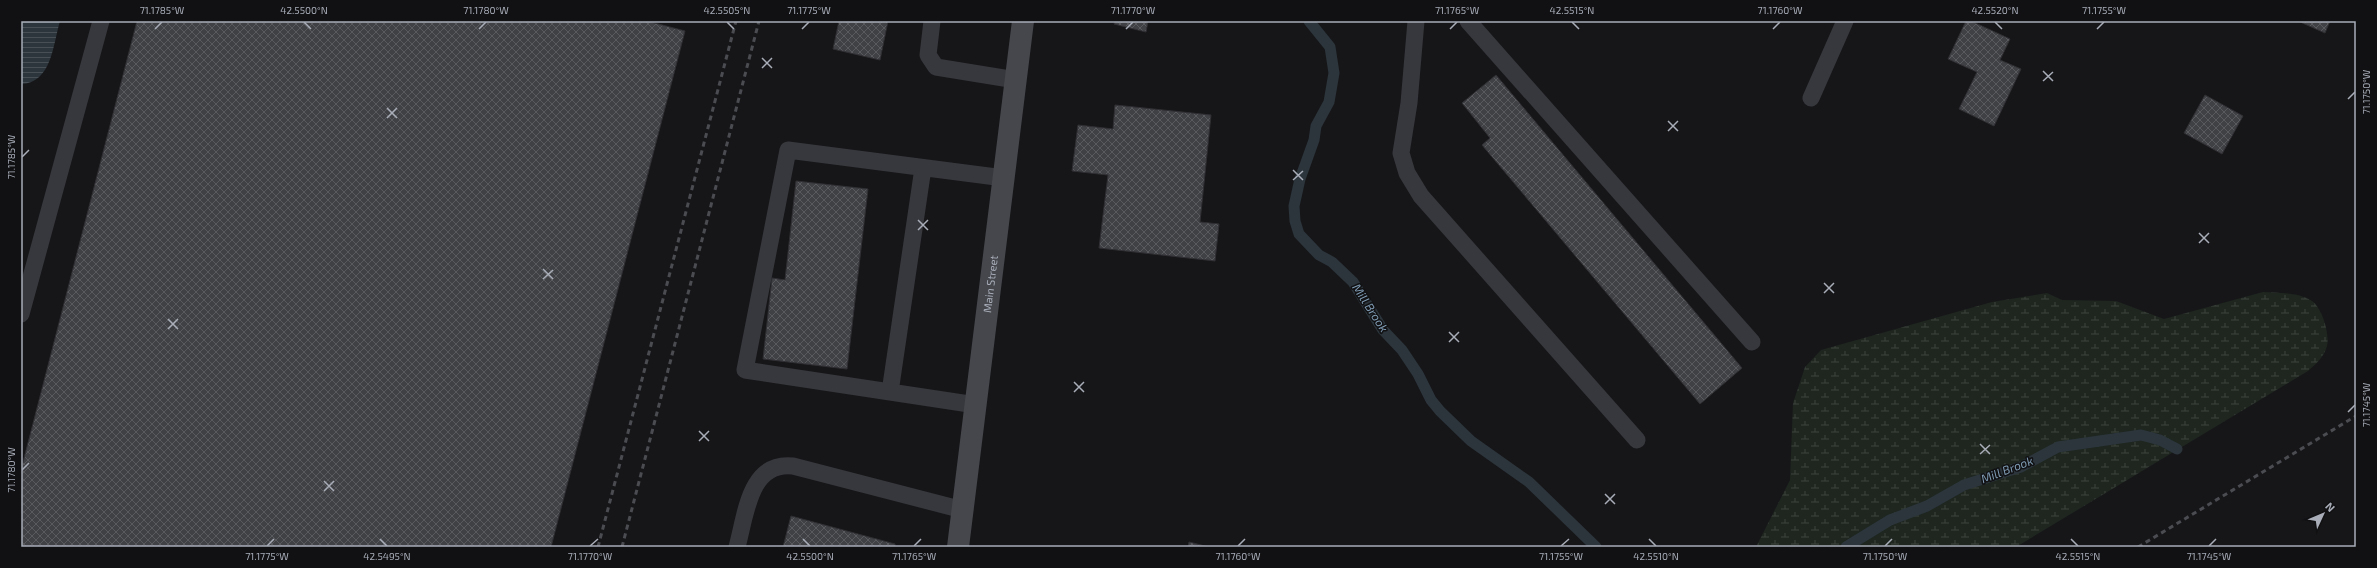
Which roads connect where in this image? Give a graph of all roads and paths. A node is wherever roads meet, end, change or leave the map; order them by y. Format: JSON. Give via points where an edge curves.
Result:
{"nodes":[{"id":1,"x":101,"y":21,"type":"edge"},
{"id":2,"x":932,"y":21,"type":"edge"},
{"id":3,"x":1023,"y":21,"type":"edge"},
{"id":4,"x":1416,"y":21,"type":"edge"},
{"id":5,"x":1468,"y":21,"type":"edge"},
{"id":6,"x":1845,"y":21,"type":"edge"},
{"id":7,"x":1016,"y":80,"type":"junction"},
{"id":8,"x":1811,"y":98,"type":"dead end"},
{"id":9,"x":923,"y":168,"type":"junction"},
{"id":10,"x":1004,"y":178,"type":"junction"},
{"id":11,"x":21,"y":314,"type":"edge"},
{"id":12,"x":1752,"y":342,"type":"dead end"},
{"id":13,"x":890,"y":392,"type":"junction"},
{"id":14,"x":976,"y":405,"type":"junction"},
{"id":15,"x":1637,"y":440,"type":"dead end"},
{"id":16,"x":963,"y":510,"type":"junction"},
{"id":17,"x":737,"y":547,"type":"edge"},
{"id":18,"x":958,"y":547,"type":"edge"}],
"edges":[{"from":1,"to":11,"type":"lane"},
{"from":2,"to":7,"type":"lane","via":[[928,55],[936,67]]},
{"from":3,"to":7,"type":"main road","name":"Main Street"},
{"from":4,"to":15,"type":"lane","via":[[1401,154],[1407,173],[1421,196]]},
{"from":5,"to":12,"type":"lane"},
{"from":6,"to":8,"type":"lane"},
{"from":7,"to":10,"type":"main road","name":"Main Street"},
{"from":9,"to":10,"type":"lane"},
{"from":9,"to":13,"type":"lane"},
{"from":9,"to":13,"type":"lane","via":[[788,150],[745,370]]},
{"from":10,"to":14,"type":"main road","name":"Main Street"},
{"from":13,"to":14,"type":"lane"},
{"from":14,"to":16,"type":"main road","name":"Main Street"},
{"from":16,"to":17,"type":"lane","via":[[793,466],[779,465],[766,471],[756,482]]},
{"from":16,"to":18,"type":"main road","name":"Main Street"}]}
